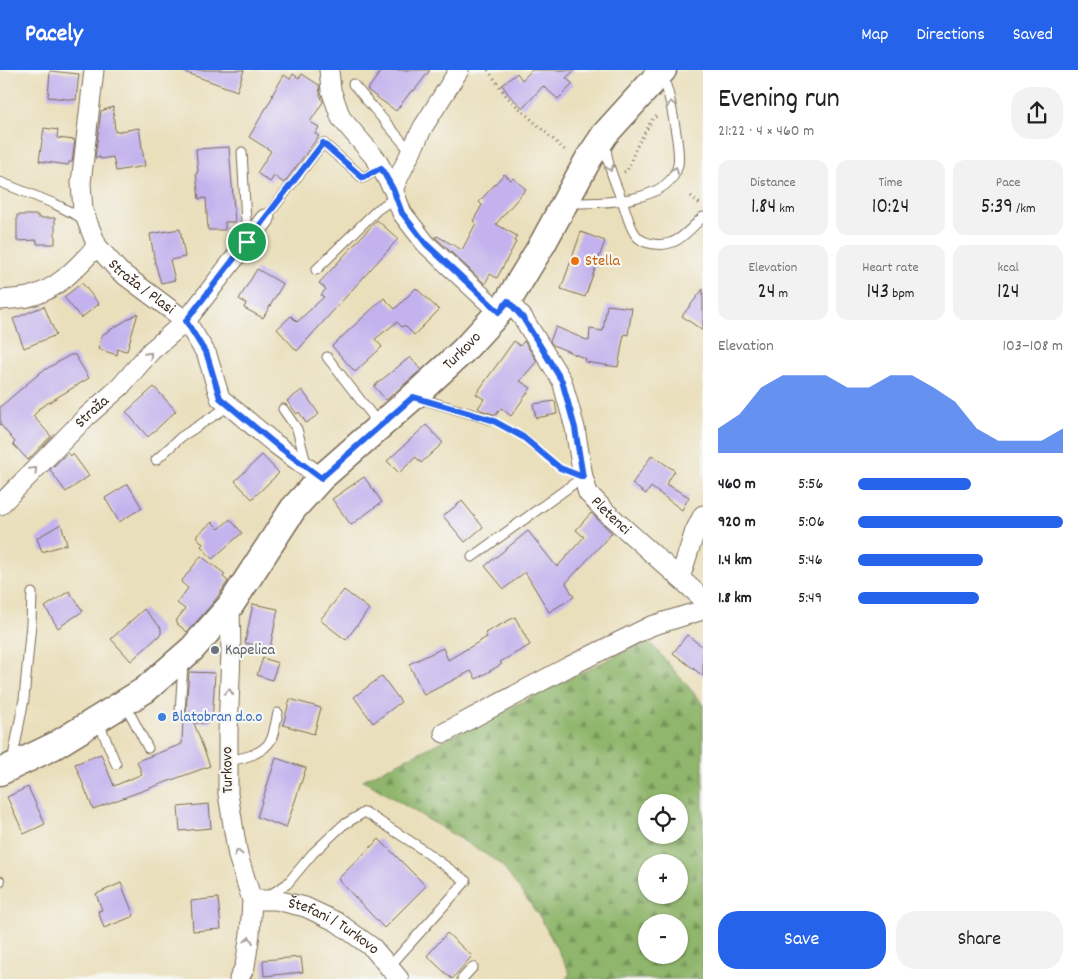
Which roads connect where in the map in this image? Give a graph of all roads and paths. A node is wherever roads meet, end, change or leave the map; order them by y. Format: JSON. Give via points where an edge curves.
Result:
{"nodes":[{"id":1,"x":94,"y":70,"type":"edge"},
{"id":2,"x":329,"y":70,"type":"edge"},
{"id":3,"x":459,"y":70,"type":"edge"},
{"id":4,"x":488,"y":70,"type":"edge"},
{"id":5,"x":662,"y":71,"type":"edge"},
{"id":6,"x":353,"y":84,"type":"dead end"},
{"id":7,"x":658,"y":116,"type":"dead end"},
{"id":8,"x":605,"y":134,"type":"junction"},
{"id":9,"x":242,"y":152,"type":"dead end"},
{"id":10,"x":411,"y":152,"type":"junction"},
{"id":11,"x":573,"y":157,"type":"dead end"},
{"id":12,"x":381,"y":168,"type":"junction"},
{"id":13,"x":624,"y":173,"type":"dead end"},
{"id":14,"x":0,"y":182,"type":"edge"},
{"id":15,"x":394,"y":193,"type":"junction"},
{"id":16,"x":692,"y":196,"type":"dead end"},
{"id":17,"x":622,"y":200,"type":"junction"},
{"id":18,"x":564,"y":203,"type":"junction"},
{"id":19,"x":701,"y":205,"type":"dead end"},
{"id":20,"x":703,"y":217,"type":"edge"},
{"id":21,"x":265,"y":219,"type":"joint"},
{"id":22,"x":88,"y":221,"type":"junction"},
{"id":23,"x":247,"y":242,"type":"junction"},
{"id":24,"x":97,"y":246,"type":"junction"},
{"id":25,"x":316,"y":270,"type":"dead end"},
{"id":26,"x":0,"y":300,"type":"edge"},
{"id":27,"x":504,"y":307,"type":"junction"},
{"id":28,"x":186,"y":321,"type":"junction"},
{"id":29,"x":327,"y":357,"type":"dead end"},
{"id":30,"x":413,"y":397,"type":"junction"},
{"id":31,"x":229,"y":406,"type":"junction"},
{"id":32,"x":283,"y":409,"type":"dead end"},
{"id":33,"x":492,"y":420,"type":"joint"},
{"id":34,"x":380,"y":426,"type":"junction"},
{"id":35,"x":156,"y":460,"type":"dead end"},
{"id":36,"x":314,"y":473,"type":"junction"},
{"id":37,"x":583,"y":477,"type":"junction"},
{"id":38,"x":0,"y":505,"type":"edge"},
{"id":39,"x":703,"y":515,"type":"edge"},
{"id":40,"x":472,"y":557,"type":"dead end"},
{"id":41,"x":680,"y":578,"type":"junction"},
{"id":42,"x":32,"y":593,"type":"dead end"},
{"id":43,"x":703,"y":599,"type":"edge"},
{"id":44,"x":230,"y":606,"type":"junction"},
{"id":45,"x":703,"y":610,"type":"edge"},
{"id":46,"x":184,"y":656,"type":"junction"},
{"id":47,"x":124,"y":703,"type":"junction"},
{"id":48,"x":180,"y":712,"type":"dead end"},
{"id":49,"x":278,"y":713,"type":"dead end"},
{"id":50,"x":97,"y":720,"type":"junction"},
{"id":51,"x":444,"y":733,"type":"dead end"},
{"id":52,"x":148,"y":748,"type":"dead end"},
{"id":53,"x":228,"y":761,"type":"junction"},
{"id":54,"x":116,"y":764,"type":"dead end"},
{"id":55,"x":4,"y":768,"type":"edge"},
{"id":56,"x":256,"y":900,"type":"junction"},
{"id":57,"x":473,"y":967,"type":"dead end"},
{"id":58,"x":394,"y":973,"type":"edge"},
{"id":59,"x":239,"y":979,"type":"edge"},
{"id":60,"x":462,"y":979,"type":"edge"}],
"edges":[{"from":1,"to":22,"type":"street","name":"Straža / Plasi","via":[[81,183],[83,211]]},
{"from":2,"to":12,"type":"street","name":"Pletenci","via":[[331,90],[341,118]]},
{"from":3,"to":10,"type":"street"},
{"from":4,"to":11,"type":"path","via":[[507,97]]},
{"from":5,"to":8,"type":"main road","name":"Turkovo"},
{"from":17,"to":5,"type":"lane","one_way":true,"via":[[659,189],[678,167],[674,121]]},
{"from":6,"to":10,"type":"lane"},
{"from":7,"to":13,"type":"path","via":[[652,118]]},
{"from":8,"to":17,"type":"lane","one_way":true,"via":[[608,162]]},
{"from":8,"to":18,"type":"main road","name":"Turkovo"},
{"from":9,"to":23,"type":"lane"},
{"from":10,"to":15,"type":"street"},
{"from":12,"to":15,"type":"street","name":"Pletenci"},
{"from":12,"to":21,"type":"lane","via":[[363,178],[323,143]]},
{"from":14,"to":22,"type":"lane"},
{"from":15,"to":25,"type":"lane"},
{"from":15,"to":27,"type":"street","name":"Pletenci","via":[[402,213],[426,244]]},
{"from":16,"to":19,"type":"path"},
{"from":17,"to":18,"type":"lane"},
{"from":17,"to":20,"type":"lane","via":[[636,236],[653,244],[678,240]]},
{"from":18,"to":27,"type":"main road","name":"Turkovo"},
{"from":21,"to":23,"type":"street","name":"Straža"},
{"from":22,"to":24,"type":"street","name":"Straža / Plasi"},
{"from":23,"to":28,"type":"street","name":"Straža"},
{"from":24,"to":26,"type":"street","via":[[49,290],[28,297]]},
{"from":24,"to":28,"type":"street","name":"Straža / Plasi","via":[[119,270]]},
{"from":27,"to":30,"type":"main road","name":"Turkovo","via":[[464,351]]},
{"from":27,"to":37,"type":"street","name":"Pletenci","via":[[523,318],[562,381],[575,428]]},
{"from":28,"to":31,"type":"street","name":"Straža / Plasi","via":[[207,355],[220,398]]},
{"from":38,"to":28,"type":"street","name":"Straža","one_way":true,"via":[[120,387],[151,351]]},
{"from":29,"to":34,"type":"lane"},
{"from":30,"to":33,"type":"lane"},
{"from":30,"to":34,"type":"main road","name":"Turkovo"},
{"from":31,"to":35,"type":"lane","via":[[182,437]]},
{"from":31,"to":36,"type":"street","name":"Straža / Plasi"},
{"from":32,"to":36,"type":"lane","via":[[297,429]]},
{"from":33,"to":37,"type":"path","via":[[523,437],[560,468]]},
{"from":34,"to":36,"type":"main road","name":"Turkovo"},
{"from":36,"to":44,"type":"main road","name":"Turkovo"},
{"from":37,"to":40,"type":"lane"},
{"from":37,"to":41,"type":"street","name":"Pletenci","via":[[588,493],[606,512]]},
{"from":39,"to":41,"type":"street"},
{"from":41,"to":43,"type":"street","name":"Pletenci"},
{"from":42,"to":55,"type":"lane","via":[[24,699]]},
{"from":44,"to":46,"type":"main road","name":"Turkovo"},
{"from":53,"to":44,"type":"street","name":"Turkovo","one_way":true},
{"from":45,"to":51,"type":"street","via":[[651,626]]},
{"from":46,"to":47,"type":"main road","name":"Turkovo","via":[[146,690]]},
{"from":46,"to":48,"type":"lane"},
{"from":47,"to":50,"type":"main road","name":"Turkovo"},
{"from":47,"to":52,"type":"lane"},
{"from":49,"to":53,"type":"lane","via":[[271,740],[263,748],[255,754]]},
{"from":50,"to":54,"type":"lane"},
{"from":50,"to":55,"type":"main road","name":"Turkovo","via":[[54,746]]},
{"from":56,"to":53,"type":"street","name":"Turkovo","one_way":true,"via":[[238,856],[228,794]]},
{"from":56,"to":58,"type":"street","name":"Štefani / Turkovo","via":[[276,900],[305,907],[337,922],[373,948]]},
{"from":56,"to":58,"type":"lane","via":[[287,884],[343,825],[365,812],[466,881]]},
{"from":59,"to":56,"type":"street","one_way":true},
{"from":57,"to":60,"type":"lane"}]}
